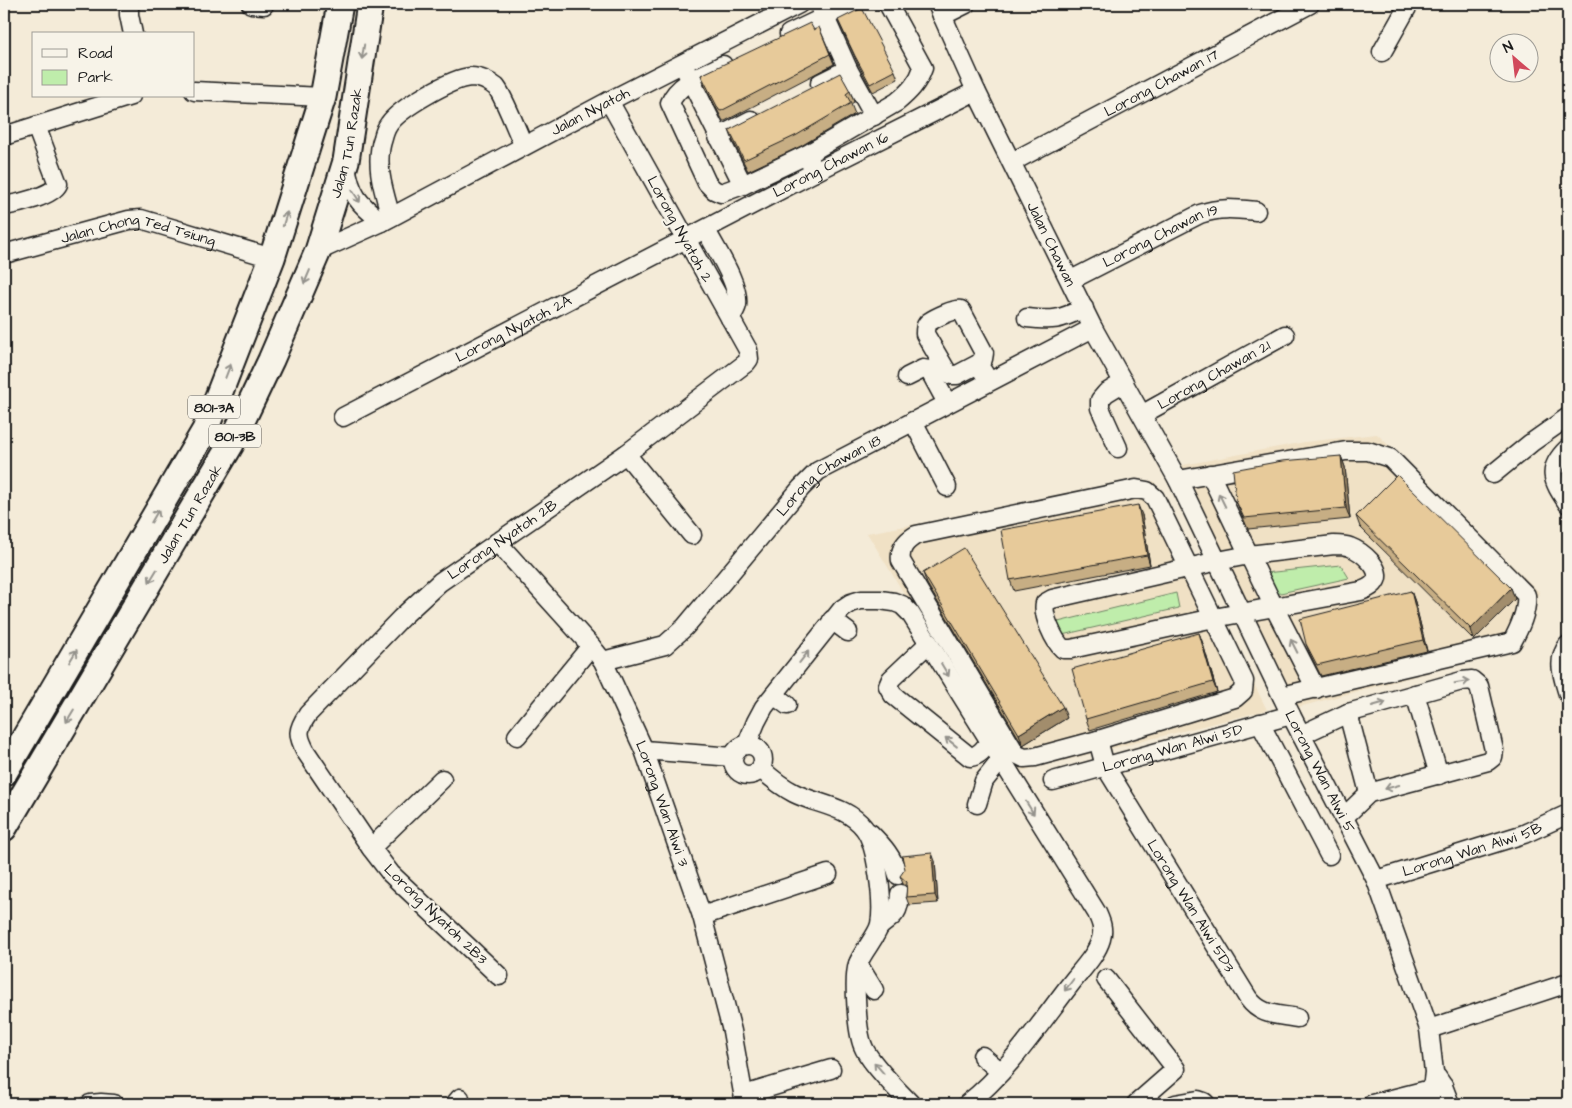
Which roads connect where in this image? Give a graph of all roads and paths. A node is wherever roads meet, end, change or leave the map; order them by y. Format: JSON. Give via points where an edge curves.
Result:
{"nodes":[{"id":1,"x":129,"y":4,"type":"edge"},
{"id":2,"x":340,"y":4,"type":"edge"},
{"id":3,"x":370,"y":4,"type":"edge"},
{"id":4,"x":799,"y":4,"type":"edge"},
{"id":5,"x":852,"y":4,"type":"edge"},
{"id":6,"x":888,"y":4,"type":"edge"},
{"id":7,"x":966,"y":4,"type":"edge"},
{"id":8,"x":1310,"y":4,"type":"edge"},
{"id":9,"x":1409,"y":4,"type":"edge"},
{"id":10,"x":822,"y":10,"type":"edge"},
{"id":11,"x":940,"y":10,"type":"edge"},
{"id":12,"x":133,"y":32,"type":"edge"},
{"id":13,"x":775,"y":40,"type":"edge"},
{"id":14,"x":1382,"y":52,"type":"dead end"},
{"id":15,"x":739,"y":57,"type":"edge"},
{"id":16,"x":682,"y":64,"type":"junction"},
{"id":17,"x":848,"y":69,"type":"junction"},
{"id":18,"x":691,"y":81,"type":"junction"},
{"id":19,"x":195,"y":91,"type":"edge"},
{"id":20,"x":976,"y":91,"type":"junction"},
{"id":21,"x":804,"y":92,"type":"edge"},
{"id":22,"x":323,"y":97,"type":"junction"},
{"id":23,"x":125,"y":98,"type":"edge"},
{"id":24,"x":609,"y":101,"type":"junction"},
{"id":25,"x":761,"y":114,"type":"edge"},
{"id":26,"x":874,"y":116,"type":"junction"},
{"id":27,"x":36,"y":126,"type":"junction"},
{"id":28,"x":4,"y":136,"type":"edge"},
{"id":29,"x":718,"y":137,"type":"junction"},
{"id":30,"x":524,"y":146,"type":"junction"},
{"id":31,"x":806,"y":155,"type":"junction"},
{"id":32,"x":346,"y":161,"type":"junction"},
{"id":33,"x":1012,"y":162,"type":"junction"},
{"id":34,"x":815,"y":172,"type":"junction"},
{"id":35,"x":743,"y":185,"type":"junction"},
{"id":36,"x":4,"y":206,"type":"edge"},
{"id":37,"x":1256,"y":211,"type":"dead end"},
{"id":38,"x":386,"y":219,"type":"junction"},
{"id":39,"x":706,"y":230,"type":"junction"},
{"id":40,"x":686,"y":240,"type":"junction"},
{"id":41,"x":318,"y":251,"type":"junction"},
{"id":42,"x":4,"y":254,"type":"edge"},
{"id":43,"x":272,"y":258,"type":"junction"},
{"id":44,"x":1070,"y":280,"type":"junction"},
{"id":45,"x":1084,"y":308,"type":"junction"},
{"id":46,"x":730,"y":318,"type":"junction"},
{"id":47,"x":1027,"y":318,"type":"dead end"},
{"id":48,"x":1093,"y":328,"type":"junction"},
{"id":49,"x":1285,"y":335,"type":"dead end"},
{"id":50,"x":749,"y":359,"type":"joint"},
{"id":51,"x":978,"y":364,"type":"dead end"},
{"id":52,"x":907,"y":377,"type":"dead end"},
{"id":53,"x":989,"y":381,"type":"junction"},
{"id":54,"x":1124,"y":382,"type":"junction"},
{"id":55,"x":948,"y":403,"type":"junction"},
{"id":56,"x":1143,"y":414,"type":"junction"},
{"id":57,"x":1568,"y":417,"type":"edge"},
{"id":58,"x":342,"y":418,"type":"dead end"},
{"id":59,"x":913,"y":421,"type":"junction"},
{"id":60,"x":1118,"y":448,"type":"dead end"},
{"id":61,"x":1568,"y":448,"type":"edge"},
{"id":62,"x":626,"y":454,"type":"junction"},
{"id":63,"x":1210,"y":474,"type":"junction"},
{"id":64,"x":1493,"y":474,"type":"dead end"},
{"id":65,"x":1178,"y":480,"type":"junction"},
{"id":66,"x":947,"y":487,"type":"dead end"},
{"id":67,"x":1568,"y":504,"type":"edge"},
{"id":68,"x":692,"y":535,"type":"dead end"},
{"id":69,"x":497,"y":542,"type":"junction"},
{"id":70,"x":1248,"y":555,"type":"junction"},
{"id":71,"x":1218,"y":561,"type":"junction"},
{"id":72,"x":1189,"y":566,"type":"junction"},
{"id":73,"x":1274,"y":607,"type":"junction"},
{"id":74,"x":1243,"y":613,"type":"junction"},
{"id":75,"x":1214,"y":618,"type":"junction"},
{"id":76,"x":832,"y":620,"type":"junction"},
{"id":77,"x":848,"y":632,"type":"dead end"},
{"id":78,"x":929,"y":643,"type":"junction"},
{"id":79,"x":1568,"y":645,"type":"edge"},
{"id":80,"x":591,"y":646,"type":"junction"},
{"id":81,"x":603,"y":661,"type":"junction"},
{"id":82,"x":1316,"y":689,"type":"junction"},
{"id":83,"x":1415,"y":694,"type":"junction"},
{"id":84,"x":1568,"y":694,"type":"edge"},
{"id":85,"x":1282,"y":696,"type":"junction"},
{"id":86,"x":1348,"y":713,"type":"junction"},
{"id":87,"x":1291,"y":715,"type":"junction"},
{"id":88,"x":1260,"y":723,"type":"junction"},
{"id":89,"x":1301,"y":735,"type":"junction"},
{"id":90,"x":517,"y":736,"type":"dead end"},
{"id":91,"x":1098,"y":740,"type":"junction"},
{"id":92,"x":989,"y":742,"type":"junction"},
{"id":93,"x":747,"y":744,"type":"junction"},
{"id":94,"x":644,"y":750,"type":"junction"},
{"id":95,"x":306,"y":752,"type":"joint"},
{"id":96,"x":733,"y":757,"type":"junction"},
{"id":97,"x":1000,"y":761,"type":"junction"},
{"id":98,"x":1105,"y":766,"type":"junction"},
{"id":99,"x":761,"y":769,"type":"junction"},
{"id":100,"x":4,"y":773,"type":"edge"},
{"id":101,"x":1439,"y":775,"type":"junction"},
{"id":102,"x":442,"y":779,"type":"dead end"},
{"id":103,"x":1053,"y":781,"type":"dead end"},
{"id":104,"x":1369,"y":793,"type":"junction"},
{"id":105,"x":977,"y":804,"type":"dead end"},
{"id":106,"x":1568,"y":814,"type":"edge"},
{"id":107,"x":1342,"y":818,"type":"junction"},
{"id":108,"x":4,"y":828,"type":"edge"},
{"id":109,"x":866,"y":829,"type":"junction"},
{"id":110,"x":371,"y":848,"type":"junction"},
{"id":111,"x":1329,"y":855,"type":"dead end"},
{"id":112,"x":828,"y":874,"type":"dead end"},
{"id":113,"x":898,"y":875,"type":"edge"},
{"id":114,"x":1376,"y":880,"type":"junction"},
{"id":115,"x":900,"y":894,"type":"dead end"},
{"id":116,"x":702,"y":916,"type":"junction"},
{"id":117,"x":880,"y":926,"type":"junction"},
{"id":118,"x":858,"y":964,"type":"junction"},
{"id":119,"x":499,"y":976,"type":"dead end"},
{"id":120,"x":1106,"y":979,"type":"dead end"},
{"id":121,"x":1568,"y":983,"type":"edge"},
{"id":122,"x":874,"y":990,"type":"dead end"},
{"id":123,"x":1297,"y":1018,"type":"dead end"},
{"id":124,"x":1429,"y":1029,"type":"junction"},
{"id":125,"x":982,"y":1056,"type":"dead end"},
{"id":126,"x":831,"y":1069,"type":"dead end"},
{"id":127,"x":1001,"y":1072,"type":"junction"},
{"id":128,"x":1436,"y":1088,"type":"edge"},
{"id":129,"x":745,"y":1100,"type":"edge"},
{"id":130,"x":1407,"y":1100,"type":"edge"},
{"id":131,"x":90,"y":1104,"type":"edge"},
{"id":132,"x":114,"y":1104,"type":"edge"},
{"id":133,"x":911,"y":1104,"type":"edge"},
{"id":134,"x":967,"y":1104,"type":"edge"},
{"id":135,"x":1137,"y":1104,"type":"edge"},
{"id":136,"x":1175,"y":1104,"type":"edge"},
{"id":137,"x":1206,"y":1104,"type":"edge"},
{"id":138,"x":1372,"y":1104,"type":"edge"},
{"id":139,"x":1450,"y":1104,"type":"edge"}],
"edges":[{"from":1,"to":12,"type":"street"},
{"from":2,"to":22,"type":"highway","name":"Jalan Tun Razak","number":"801-3A"},
{"from":3,"to":32,"type":"highway","name":"Jalan Tun Razak","number":"801-3B","one_way":true},
{"from":4,"to":16,"type":"street","name":"Jalan Nyatoh"},
{"from":5,"to":10,"type":"street"},
{"from":6,"to":26,"type":"street","via":[[923,68],[909,92]]},
{"from":7,"to":11,"type":"street"},
{"from":8,"to":33,"type":"street","name":"Lorong Chawan 17"},
{"from":9,"to":14,"type":"street"},
{"from":10,"to":13,"type":"street"},
{"from":10,"to":17,"type":"street"},
{"from":11,"to":20,"type":"street","name":"Jalan Chawan"},
{"from":15,"to":18,"type":"street"},
{"from":16,"to":18,"type":"street"},
{"from":16,"to":24,"type":"street","name":"Jalan Nyatoh"},
{"from":17,"to":21,"type":"street"},
{"from":17,"to":26,"type":"street"},
{"from":18,"to":29,"type":"street"},
{"from":18,"to":35,"type":"street","via":[[674,95],[670,103],[707,183],[721,193]]},
{"from":19,"to":22,"type":"street"},
{"from":20,"to":33,"type":"street","name":"Jalan Chawan"},
{"from":20,"to":34,"type":"street","name":"Lorong Chawan 16"},
{"from":43,"to":22,"type":"highway","name":"Jalan Tun Razak","number":"801-3A","one_way":true},
{"from":23,"to":27,"type":"street"},
{"from":24,"to":30,"type":"street","name":"Jalan Nyatoh"},
{"from":24,"to":40,"type":"street","name":"Lorong Nyatoh 2"},
{"from":25,"to":29,"type":"street"},
{"from":26,"to":31,"type":"street"},
{"from":27,"to":28,"type":"street"},
{"from":27,"to":36,"type":"street","via":[[58,184],[56,190]]},
{"from":29,"to":35,"type":"street"},
{"from":30,"to":38,"type":"street","name":"Jalan Nyatoh"},
{"from":30,"to":38,"type":"street","via":[[497,88],[472,77],[447,85],[406,108],[389,124],[382,138],[379,159]]},
{"from":31,"to":34,"type":"street"},
{"from":31,"to":35,"type":"street"},
{"from":32,"to":38,"type":"street","one_way":true,"via":[[348,183],[354,196],[370,212]]},
{"from":32,"to":41,"type":"highway","name":"Jalan Tun Razak","number":"801-3B"},
{"from":33,"to":44,"type":"street","name":"Jalan Chawan"},
{"from":34,"to":39,"type":"street","name":"Lorong Chawan 16"},
{"from":37,"to":44,"type":"street","name":"Lorong Chawan 19","via":[[1212,209]]},
{"from":38,"to":41,"type":"street","name":"Jalan Nyatoh"},
{"from":39,"to":40,"type":"street","name":"Lorong Chawan 16"},
{"from":39,"to":46,"type":"street","via":[[734,286],[737,302]]},
{"from":40,"to":46,"type":"street","name":"Lorong Nyatoh 2"},
{"from":40,"to":58,"type":"street","name":"Lorong Nyatoh 2A"},
{"from":41,"to":108,"type":"highway","name":"Jalan Tun Razak","number":"801-3B","one_way":true,"via":[[231,444]]},
{"from":42,"to":43,"type":"street","name":"Jalan Chong Ted Tsiung","via":[[141,219]]},
{"from":100,"to":43,"type":"highway","name":"Jalan Tun Razak","number":"801-3A","one_way":true,"via":[[205,430]]},
{"from":44,"to":45,"type":"street","name":"Jalan Chawan"},
{"from":45,"to":47,"type":"street","via":[[1065,318],[1048,321]]},
{"from":45,"to":48,"type":"street","name":"Jalan Chawan"},
{"from":46,"to":50,"type":"street","name":"Lorong Nyatoh 2","via":[[748,350]]},
{"from":48,"to":53,"type":"street","name":"Lorong Chawan 18"},
{"from":48,"to":54,"type":"street","name":"Jalan Chawan"},
{"from":49,"to":56,"type":"street","name":"Lorong Chawan 21"},
{"from":50,"to":62,"type":"street","name":"Lorong Nyatoh 2B"},
{"from":51,"to":53,"type":"street"},
{"from":52,"to":55,"type":"street","via":[[923,369],[929,370]]},
{"from":53,"to":55,"type":"street","name":"Lorong Chawan 18"},
{"from":54,"to":56,"type":"street","name":"Jalan Chawan"},
{"from":54,"to":60,"type":"street","via":[[1100,400],[1100,408]]},
{"from":55,"to":59,"type":"street","name":"Lorong Chawan 18"},
{"from":56,"to":65,"type":"street","name":"Jalan Chawan"},
{"from":57,"to":64,"type":"street"},
{"from":59,"to":66,"type":"street"},
{"from":59,"to":81,"type":"street","name":"Lorong Chawan 18","via":[[818,471],[665,645]]},
{"from":61,"to":67,"type":"street","via":[[1553,468],[1557,487]]},
{"from":62,"to":68,"type":"street"},
{"from":62,"to":69,"type":"street","name":"Lorong Nyatoh 2B"},
{"from":63,"to":65,"type":"street"},
{"from":70,"to":63,"type":"street","one_way":true},
{"from":63,"to":82,"type":"street","via":[[1346,451],[1368,451],[1390,458],[1526,595],[1519,630],[1512,642]]},
{"from":65,"to":71,"type":"street","name":"Lorong Wan Alwi 5"},
{"from":69,"to":80,"type":"street","name":"Lorong Wan Alwi 3"},
{"from":69,"to":95,"type":"street","name":"Lorong Nyatoh 2B","via":[[440,582],[308,714],[300,727],[300,739]]},
{"from":70,"to":71,"type":"street"},
{"from":70,"to":73,"type":"street"},
{"from":70,"to":73,"type":"street","via":[[1348,546],[1359,551],[1375,569],[1375,582],[1361,591]]},
{"from":71,"to":72,"type":"street"},
{"from":71,"to":74,"type":"street","name":"Lorong Wan Alwi 5"},
{"from":72,"to":75,"type":"street"},
{"from":72,"to":75,"type":"street","via":[[1052,599],[1045,604],[1043,611],[1057,644],[1071,650]]},
{"from":72,"to":91,"type":"street","via":[[1152,493],[1142,489],[916,535],[904,544],[901,561],[1016,754],[1024,758]]},
{"from":73,"to":74,"type":"street"},
{"from":82,"to":73,"type":"street","one_way":true},
{"from":74,"to":75,"type":"street"},
{"from":74,"to":85,"type":"street","name":"Lorong Wan Alwi 5"},
{"from":75,"to":91,"type":"street","via":[[1244,682],[1243,691],[1234,698]]},
{"from":76,"to":77,"type":"street"},
{"from":76,"to":78,"type":"street","via":[[851,602],[894,602],[910,613]]},
{"from":93,"to":76,"type":"street","one_way":true,"via":[[760,714],[780,700]]},
{"from":78,"to":92,"type":"street","one_way":true},
{"from":92,"to":78,"type":"street","one_way":true,"via":[[983,750],[970,757],[893,695],[888,686],[892,679]]},
{"from":79,"to":84,"type":"street","via":[[1561,660]]},
{"from":80,"to":81,"type":"street","name":"Lorong Wan Alwi 3"},
{"from":80,"to":90,"type":"street"},
{"from":81,"to":94,"type":"street","name":"Lorong Wan Alwi 3"},
{"from":82,"to":85,"type":"street"},
{"from":86,"to":83,"type":"street","one_way":true},
{"from":83,"to":101,"type":"street"},
{"from":83,"to":101,"type":"street","one_way":true,"via":[[1462,681],[1472,680],[1479,686],[1493,757]]},
{"from":85,"to":87,"type":"street","name":"Lorong Wan Alwi 5"},
{"from":86,"to":89,"type":"street"},
{"from":86,"to":104,"type":"street"},
{"from":87,"to":88,"type":"street","name":"Lorong Wan Alwi 5D"},
{"from":87,"to":89,"type":"street","name":"Lorong Wan Alwi 5"},
{"from":88,"to":98,"type":"street","name":"Lorong Wan Alwi 5D"},
{"from":88,"to":111,"type":"street"},
{"from":89,"to":107,"type":"street","name":"Lorong Wan Alwi 5"},
{"from":91,"to":98,"type":"street","name":"Lorong Wan Alwi 5D3"},
{"from":92,"to":97,"type":"street"},
{"from":93,"to":96,"type":"street","via":[[736,750]]},
{"from":93,"to":99,"type":"street","via":[[760,750],[764,762]]},
{"from":94,"to":96,"type":"street"},
{"from":94,"to":116,"type":"street","name":"Lorong Wan Alwi 3"},
{"from":95,"to":110,"type":"street","name":"Lorong Nyatoh 2B3"},
{"from":96,"to":99,"type":"street","via":[[736,770],[742,774],[755,774]]},
{"from":97,"to":105,"type":"street","via":[[984,781]]},
{"from":97,"to":127,"type":"street","one_way":true,"via":[[1103,928],[1098,947],[1080,957]]},
{"from":98,"to":103,"type":"street","name":"Lorong Wan Alwi 5D"},
{"from":98,"to":123,"type":"street","name":"Lorong Wan Alwi 5D3","via":[[1254,1007],[1261,1012]]},
{"from":99,"to":109,"type":"street","via":[[794,793],[844,811]]},
{"from":101,"to":104,"type":"street","one_way":true},
{"from":102,"to":110,"type":"street"},
{"from":104,"to":107,"type":"street"},
{"from":106,"to":114,"type":"street","name":"Lorong Wan Alwi 5B","via":[[1524,834]]},
{"from":107,"to":114,"type":"street","name":"Lorong Wan Alwi 5"},
{"from":109,"to":113,"type":"street","via":[[890,854]]},
{"from":109,"to":117,"type":"street","via":[[875,854]]},
{"from":110,"to":119,"type":"street","name":"Lorong Nyatoh 2B3","via":[[391,874]]},
{"from":112,"to":116,"type":"street"},
{"from":114,"to":124,"type":"street","name":"Lorong Wan Alwi 5"},
{"from":115,"to":117,"type":"street","via":[[895,915]]},
{"from":116,"to":129,"type":"street","name":"Lorong Wan Alwi 3","via":[[732,1031]]},
{"from":117,"to":118,"type":"street"},
{"from":118,"to":122,"type":"street"},
{"from":133,"to":118,"type":"street","one_way":true,"via":[[863,1046],[857,996]]},
{"from":120,"to":135,"type":"street","via":[[1176,1069]]},
{"from":121,"to":124,"type":"street"},
{"from":124,"to":128,"type":"street","name":"Lorong Wan Alwi 5"},
{"from":125,"to":127,"type":"street"},
{"from":126,"to":129,"type":"street"},
{"from":127,"to":134,"type":"street","via":[[986,1090]]},
{"from":128,"to":130,"type":"street"},
{"from":128,"to":139,"type":"street","name":"Lorong Wan Alwi 5"},
{"from":130,"to":138,"type":"street"},
{"from":131,"to":132,"type":"street"},
{"from":136,"to":137,"type":"street","via":[[1198,1100]]}]}
